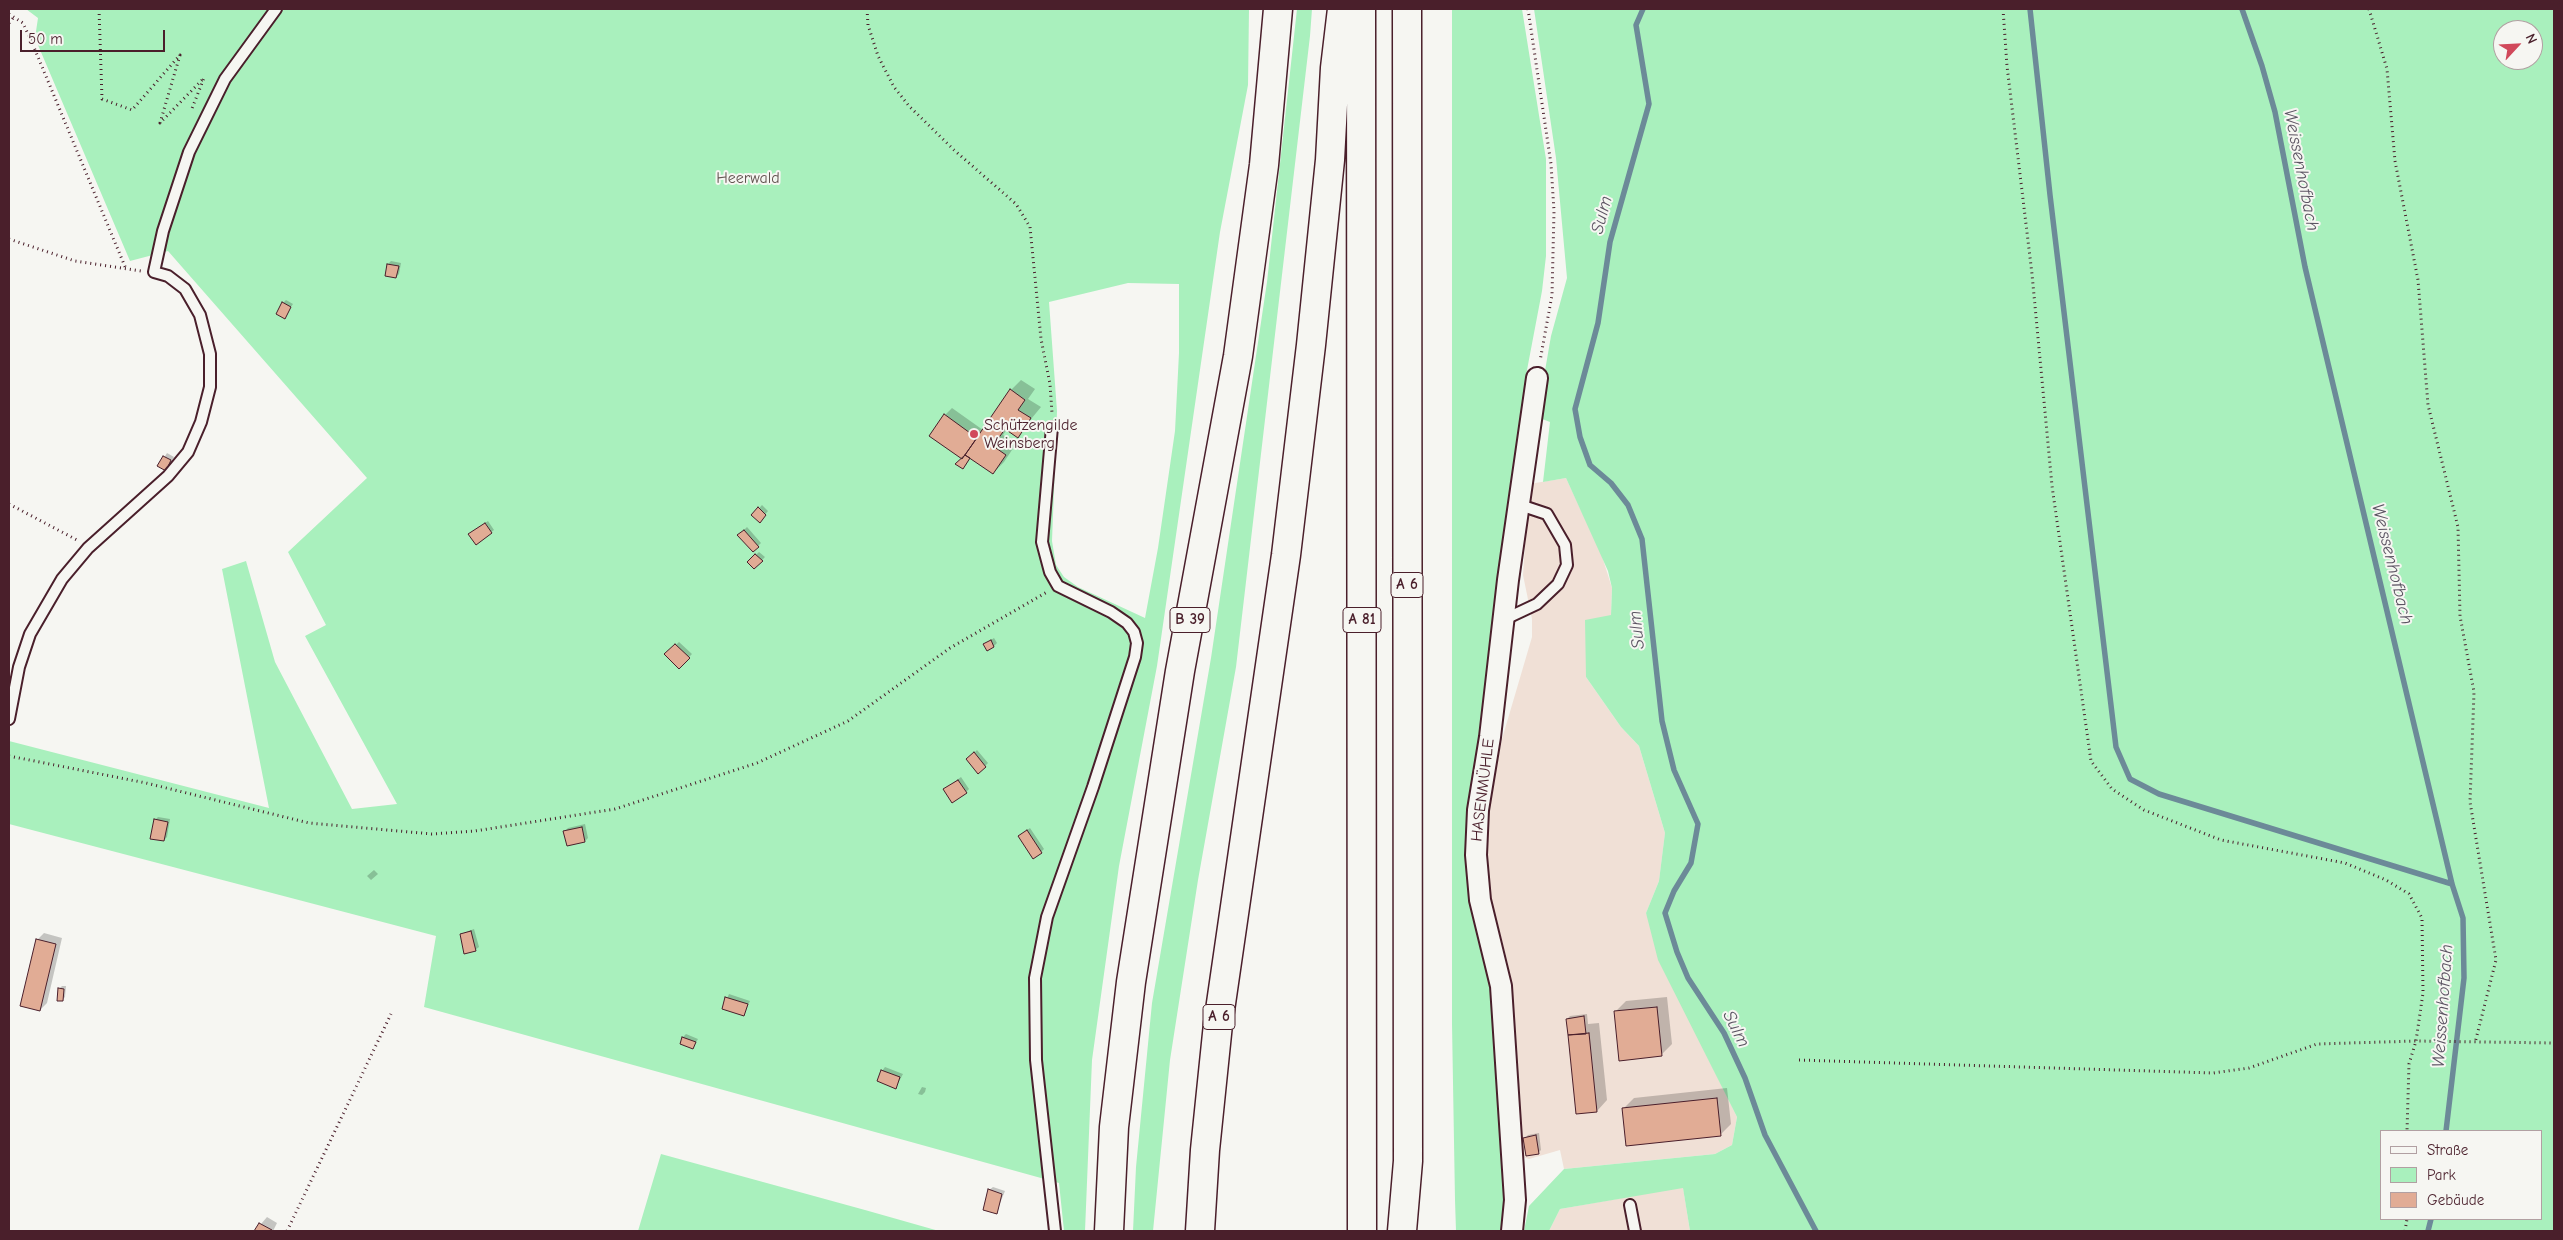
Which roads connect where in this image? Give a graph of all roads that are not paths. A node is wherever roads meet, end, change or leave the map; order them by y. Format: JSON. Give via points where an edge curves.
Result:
{"nodes":[{"id":1,"x":276,"y":9,"type":"edge"},
{"id":2,"x":1278,"y":9,"type":"edge"},
{"id":3,"x":1342,"y":9,"type":"edge"},
{"id":4,"x":1361,"y":9,"type":"edge"},
{"id":5,"x":1407,"y":9,"type":"edge"},
{"id":6,"x":1537,"y":378,"type":"road end"},
{"id":7,"x":1052,"y":427,"type":"road end"},
{"id":8,"x":1520,"y":505,"type":"junction"},
{"id":9,"x":1504,"y":620,"type":"junction"},
{"id":10,"x":9,"y":719,"type":"edge"},
{"id":11,"x":1408,"y":1161,"type":"junction"},
{"id":12,"x":1362,"y":1187,"type":"junction"},
{"id":13,"x":1630,"y":1205,"type":"dead end"},
{"id":14,"x":1055,"y":1231,"type":"edge"},
{"id":15,"x":1109,"y":1231,"type":"edge"},
{"id":16,"x":1200,"y":1231,"type":"edge"},
{"id":17,"x":1353,"y":1231,"type":"edge"},
{"id":18,"x":1362,"y":1231,"type":"edge"},
{"id":19,"x":1402,"y":1231,"type":"edge"},
{"id":20,"x":1421,"y":1231,"type":"edge"},
{"id":21,"x":1512,"y":1231,"type":"edge"},
{"id":22,"x":1634,"y":1231,"type":"edge"}],
"edges":[{"from":1,"to":10,"type":"lane","via":[[225,79],[188,152],[163,231],[154,272],[168,276],[185,289],[200,315],[210,354],[210,387],[201,422],[188,452],[168,476],[88,548],[62,579],[30,634],[19,666]]},
{"from":2,"to":15,"type":"main road","number":"B 39","via":[[1264,165],[1238,356],[1179,680],[1130,982],[1114,1127]]},
{"from":3,"to":16,"type":"main road","number":"A 6","via":[[1310,355],[1284,565],[1218,1024]]},
{"from":4,"to":12,"type":"main road","number":"A 81"},
{"from":5,"to":11,"type":"main road","number":"A 6"},
{"from":6,"to":8,"type":"street","name":"HASENMÜHLE"},
{"from":7,"to":14,"type":"lane","via":[[1042,542],[1050,572],[1058,586],[1128,623],[1137,643],[1093,787],[1047,917],[1035,978],[1036,1060]]},
{"from":8,"to":9,"type":"street","name":"HASENMÜHLE"},
{"from":8,"to":9,"type":"lane","via":[[1547,514],[1565,544],[1567,565],[1558,584],[1537,604]]},
{"from":9,"to":21,"type":"street","name":"HASENMÜHLE","via":[[1478,810],[1476,855],[1480,900],[1500,986],[1515,1200]]},
{"from":11,"to":19,"type":"main road"},
{"from":11,"to":20,"type":"main road","number":"A 6"},
{"from":12,"to":17,"type":"lane"},
{"from":12,"to":18,"type":"main road","number":"A 81"},
{"from":13,"to":22,"type":"lane"}]}
